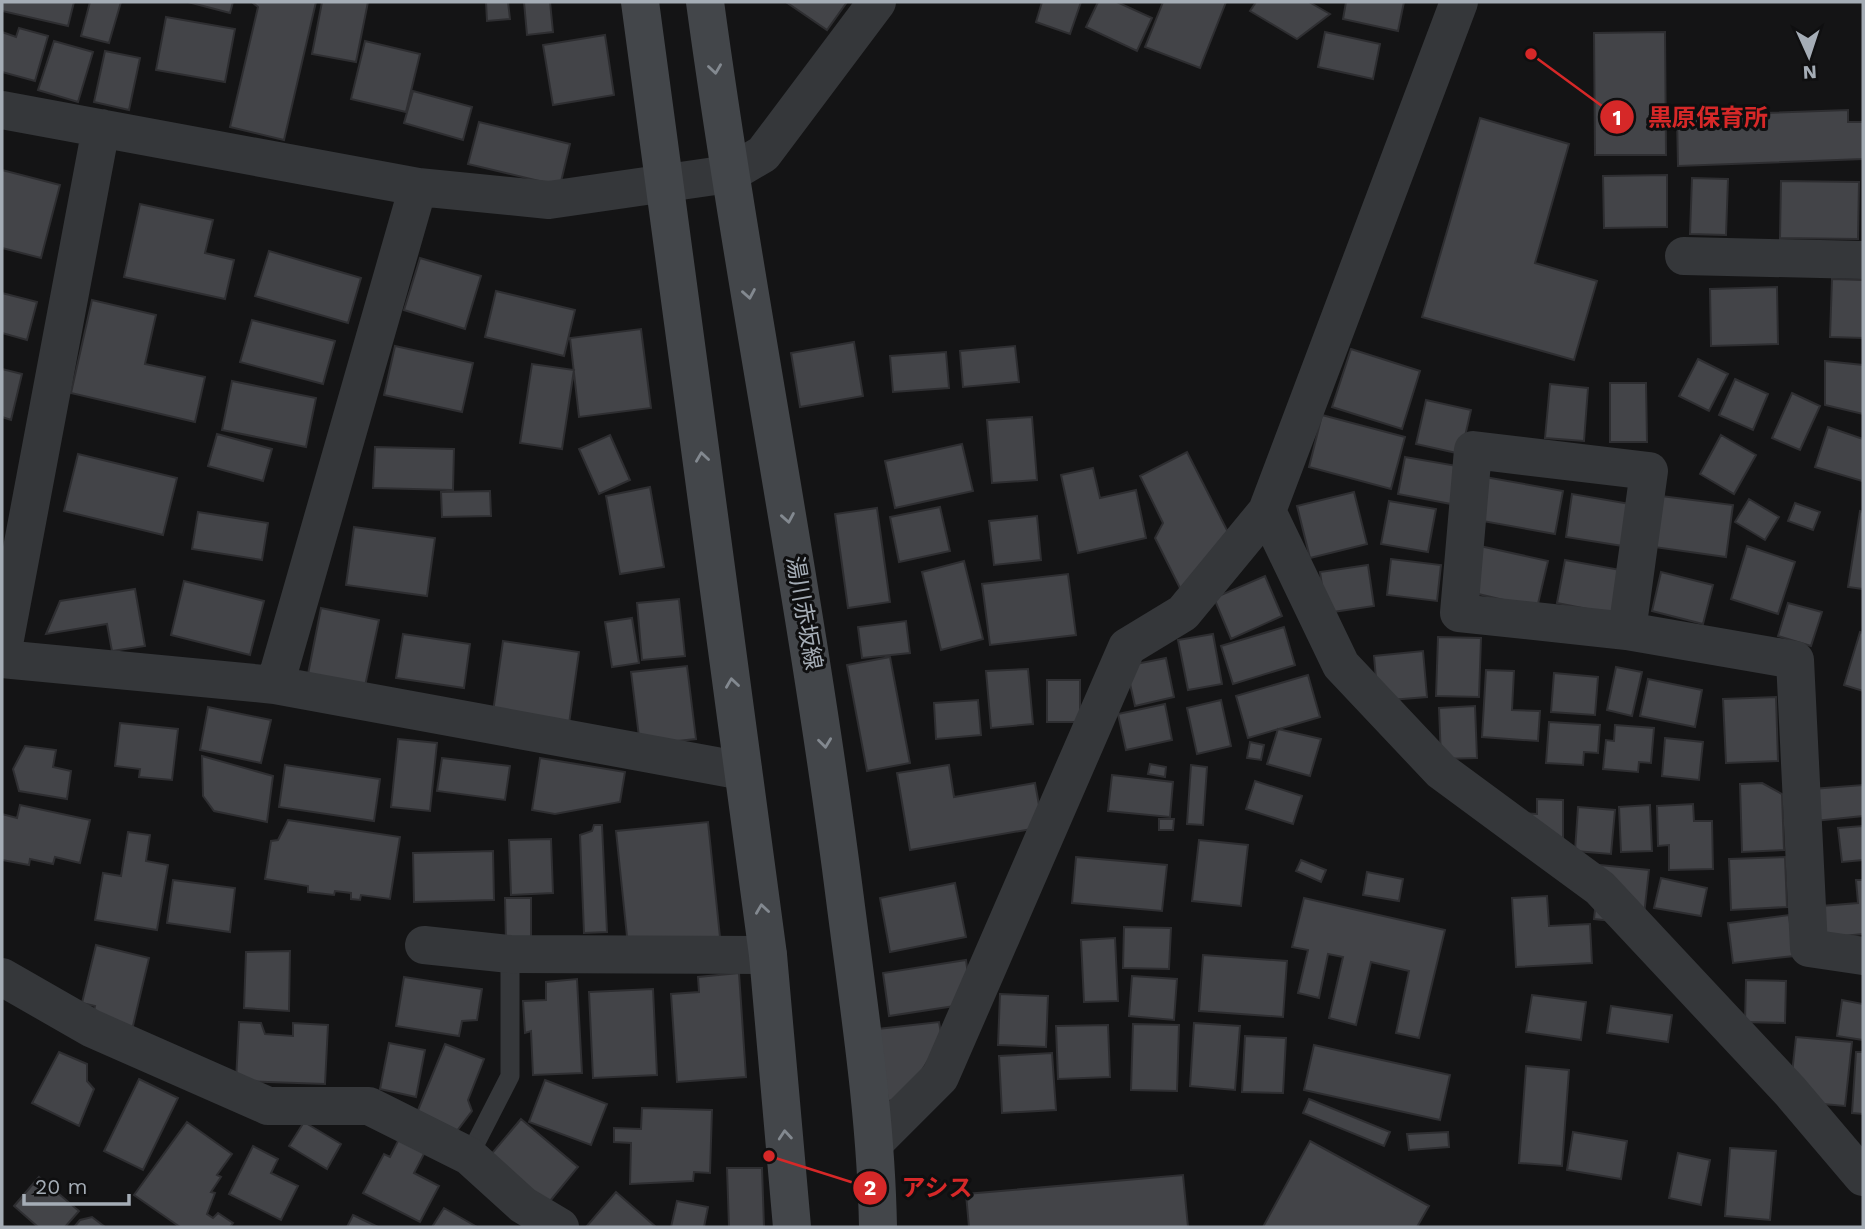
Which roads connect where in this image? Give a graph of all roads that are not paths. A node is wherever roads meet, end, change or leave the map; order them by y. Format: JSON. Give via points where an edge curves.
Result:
{"nodes":[{"id":1,"x":640,"y":2,"type":"edge"},
{"id":2,"x":705,"y":2,"type":"edge"},
{"id":3,"x":877,"y":2,"type":"edge"},
{"id":4,"x":1459,"y":2,"type":"edge"},
{"id":5,"x":2,"y":110,"type":"edge"},
{"id":6,"x":101,"y":128,"type":"junction"},
{"id":7,"x":729,"y":174,"type":"junction"},
{"id":8,"x":665,"y":181,"type":"junction"},
{"id":9,"x":418,"y":187,"type":"junction"},
{"id":10,"x":1684,"y":256,"type":"dead end"},
{"id":11,"x":1863,"y":260,"type":"edge"},
{"id":12,"x":1267,"y":511,"type":"junction"},
{"id":13,"x":1627,"y":631,"type":"junction"},
{"id":14,"x":2,"y":657,"type":"edge"},
{"id":15,"x":275,"y":685,"type":"junction"},
{"id":16,"x":743,"y":771,"type":"junction"},
{"id":17,"x":424,"y":945,"type":"dead end"},
{"id":18,"x":510,"y":954,"type":"junction"},
{"id":19,"x":768,"y":955,"type":"junction"},
{"id":20,"x":1863,"y":956,"type":"edge"},
{"id":21,"x":2,"y":977,"type":"edge"},
{"id":22,"x":876,"y":1141,"type":"junction"},
{"id":23,"x":469,"y":1156,"type":"junction"},
{"id":24,"x":1863,"y":1177,"type":"edge"},
{"id":25,"x":560,"y":1227,"type":"edge"},
{"id":26,"x":792,"y":1227,"type":"edge"},
{"id":27,"x":878,"y":1227,"type":"edge"}],
"edges":[{"from":1,"to":8,"type":"main road"},
{"from":2,"to":7,"type":"main road","name":"湯川赤坂線","one_way":true},
{"from":3,"to":7,"type":"street","via":[[763,154]]},
{"from":4,"to":12,"type":"street"},
{"from":5,"to":6,"type":"street"},
{"from":6,"to":9,"type":"street"},
{"from":6,"to":14,"type":"street"},
{"from":7,"to":8,"type":"street"},
{"from":7,"to":22,"type":"main road","name":"湯川赤坂線","one_way":true,"via":[[824,732]]},
{"from":8,"to":9,"type":"street","via":[[549,200]]},
{"from":16,"to":8,"type":"main road","one_way":true},
{"from":9,"to":15,"type":"street"},
{"from":10,"to":11,"type":"street"},
{"from":12,"to":22,"type":"street","via":[[1183,613],[1127,647],[940,1077]]},
{"from":12,"to":24,"type":"street","via":[[1341,665],[1441,771],[1600,888],[1790,1091]]},
{"from":13,"to":13,"type":"street","via":[[1649,471],[1474,450],[1459,613]]},
{"from":13,"to":20,"type":"street","via":[[1796,660],[1809,948]]},
{"from":14,"to":15,"type":"street"},
{"from":15,"to":16,"type":"street"},
{"from":19,"to":16,"type":"main road","one_way":true},
{"from":17,"to":18,"type":"street"},
{"from":18,"to":19,"type":"street"},
{"from":18,"to":23,"type":"lane","via":[[510,1076]]},
{"from":26,"to":19,"type":"main road","one_way":true},
{"from":21,"to":23,"type":"street","via":[[91,1028],[268,1106],[369,1106]]},
{"from":22,"to":27,"type":"main road","name":"湯川赤坂線"},
{"from":23,"to":25,"type":"street","via":[[523,1205]]}]}
